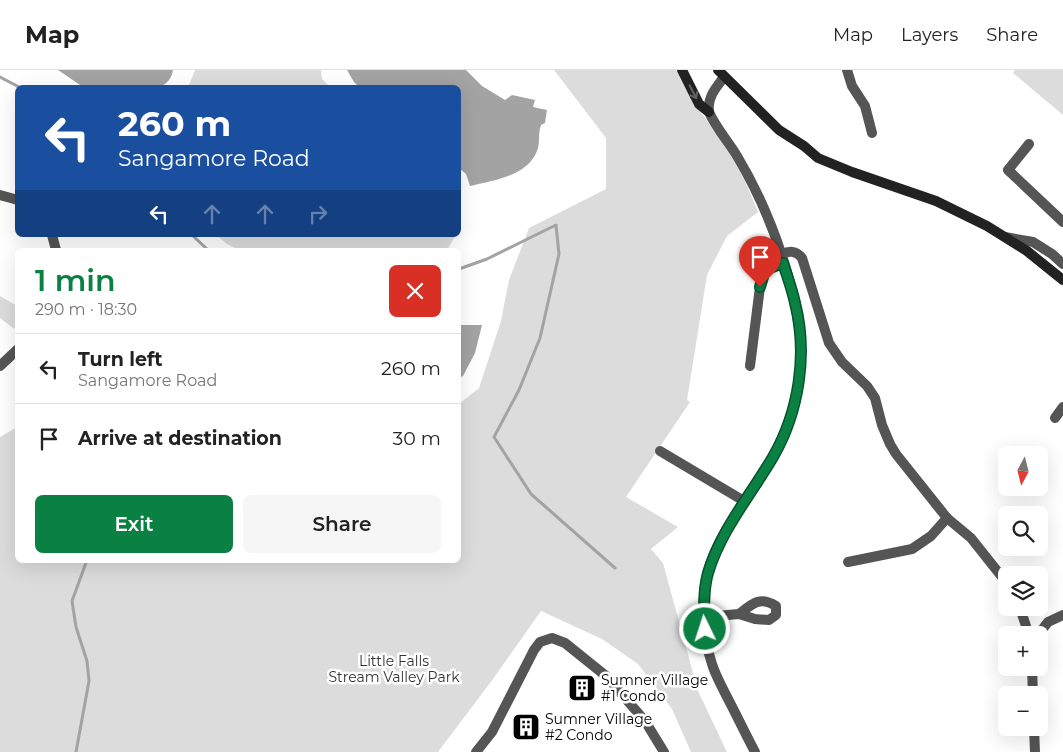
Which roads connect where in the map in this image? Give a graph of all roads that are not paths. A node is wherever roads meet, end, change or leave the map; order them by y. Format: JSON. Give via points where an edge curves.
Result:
{"nodes":[{"id":1,"x":682,"y":70,"type":"edge"},
{"id":2,"x":847,"y":70,"type":"edge"},
{"id":3,"x":724,"y":72,"type":"edge"},
{"id":4,"x":709,"y":112,"type":"junction"},
{"id":5,"x":872,"y":134,"type":"dead end"},
{"id":6,"x":1029,"y":144,"type":"dead end"},
{"id":7,"x":0,"y":195,"type":"edge"},
{"id":8,"x":15,"y":199,"type":"edge"},
{"id":9,"x":1063,"y":222,"type":"edge"},
{"id":10,"x":1004,"y":237,"type":"junction"},
{"id":11,"x":782,"y":258,"type":"junction"},
{"id":12,"x":1063,"y":264,"type":"edge"},
{"id":13,"x":1063,"y":280,"type":"edge"},
{"id":14,"x":15,"y":351,"type":"edge"},
{"id":15,"x":0,"y":366,"type":"edge"},
{"id":16,"x":750,"y":366,"type":"dead end"},
{"id":17,"x":1063,"y":407,"type":"edge"},
{"id":18,"x":1054,"y":418,"type":"dead end"},
{"id":19,"x":660,"y":451,"type":"dead end"},
{"id":20,"x":744,"y":501,"type":"junction"},
{"id":21,"x":947,"y":518,"type":"junction"},
{"id":22,"x":848,"y":562,"type":"dead end"},
{"id":23,"x":998,"y":572,"type":"edge"},
{"id":24,"x":739,"y":614,"type":"dead end"},
{"id":25,"x":1063,"y":615,"type":"edge"},
{"id":26,"x":705,"y":617,"type":"junction"},
{"id":27,"x":1045,"y":626,"type":"edge"},
{"id":28,"x":1034,"y":736,"type":"edge"},
{"id":29,"x":476,"y":752,"type":"edge"},
{"id":30,"x":664,"y":752,"type":"edge"},
{"id":31,"x":755,"y":752,"type":"edge"},
{"id":32,"x":1034,"y":752,"type":"edge"}],
"edges":[{"from":1,"to":4,"type":"main road","one_way":true,"via":[[699,104]]},
{"from":2,"to":5,"type":"street","via":[[864,106]]},
{"from":3,"to":4,"type":"street","via":[[710,97]]},
{"from":3,"to":10,"type":"main road","via":[[779,130],[818,158],[936,201]]},
{"from":4,"to":11,"type":"street","via":[[756,192]]},
{"from":6,"to":9,"type":"street","via":[[1008,170]]},
{"from":7,"to":8,"type":"street"},
{"from":10,"to":12,"type":"street","via":[[1033,242]]},
{"from":10,"to":13,"type":"main road"},
{"from":11,"to":16,"type":"street","via":[[765,270]]},
{"from":11,"to":20,"type":"street","via":[[799,328],[798,385],[790,417],[773,456]]},
{"from":11,"to":21,"type":"street","via":[[791,251],[802,258],[829,343],[875,398],[890,444]]},
{"from":14,"to":15,"type":"street"},
{"from":17,"to":18,"type":"street"},
{"from":19,"to":20,"type":"street"},
{"from":20,"to":26,"type":"street","via":[[722,538],[708,574]]},
{"from":21,"to":22,"type":"street","via":[[931,536],[912,549]]},
{"from":21,"to":23,"type":"street","via":[[971,538]]},
{"from":24,"to":26,"type":"street"},
{"from":25,"to":27,"type":"street"},
{"from":26,"to":31,"type":"street","via":[[706,642],[712,666]]},
{"from":28,"to":32,"type":"street"},
{"from":29,"to":30,"type":"street","via":[[492,732],[534,650],[540,642],[552,638],[565,643],[606,676],[645,721]]}]}
